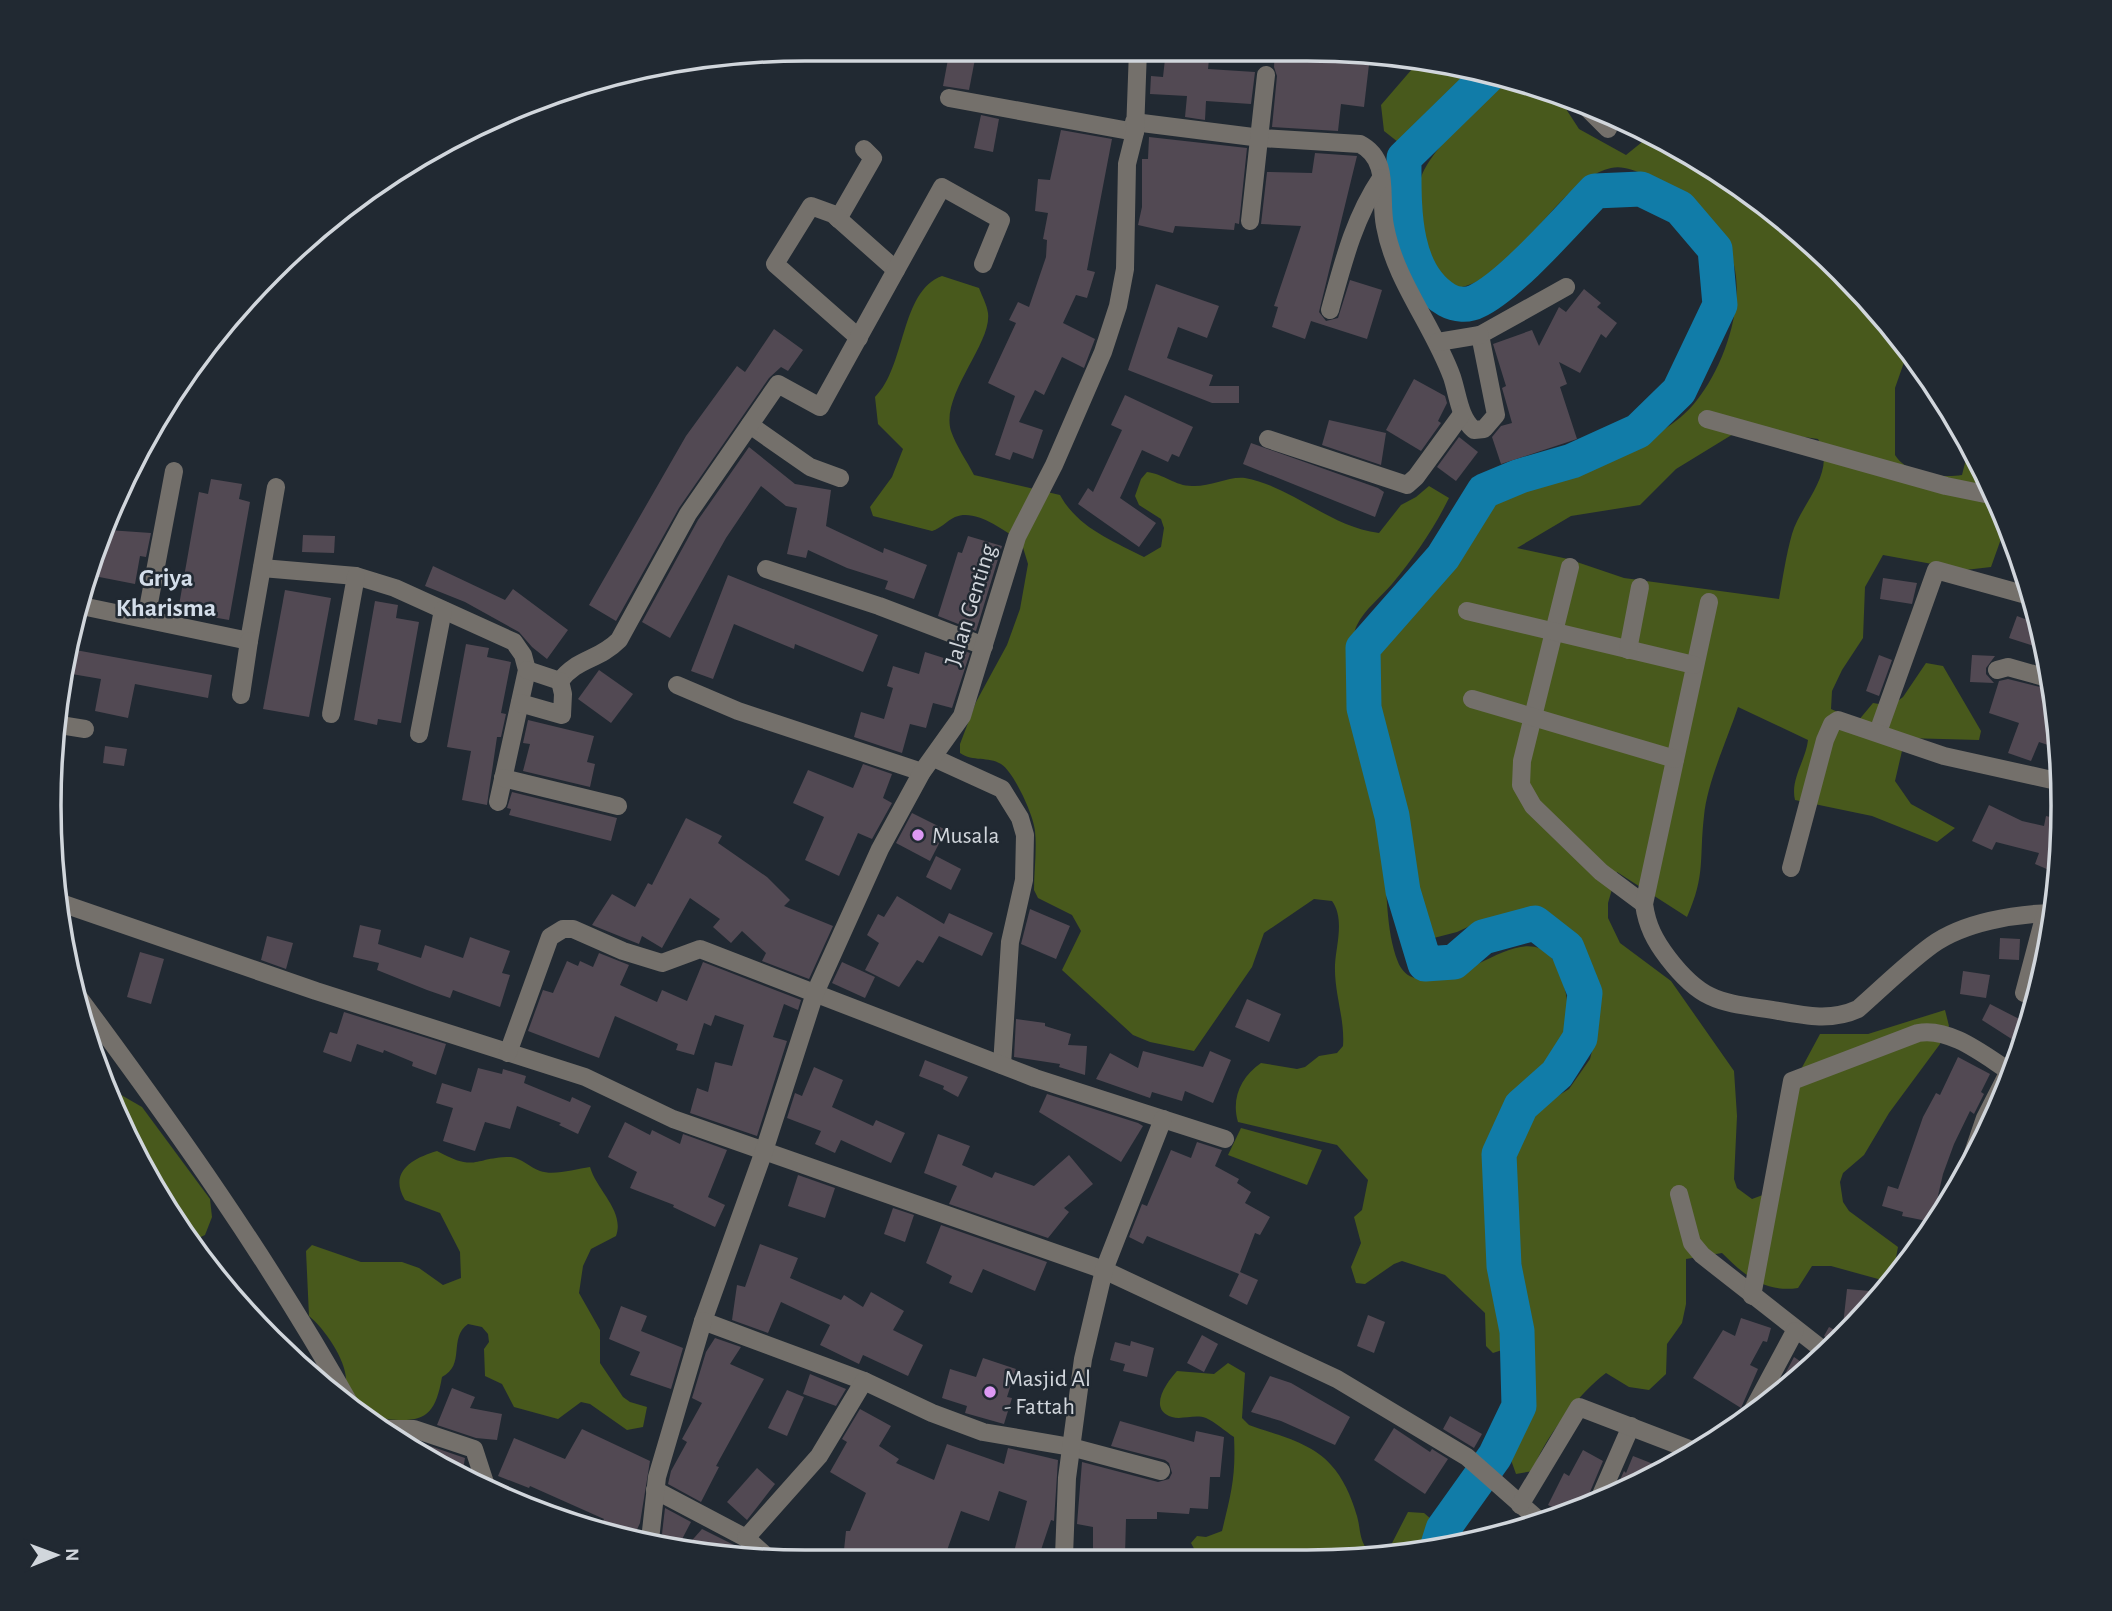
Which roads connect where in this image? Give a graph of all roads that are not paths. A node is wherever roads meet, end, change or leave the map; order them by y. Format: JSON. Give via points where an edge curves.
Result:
{"nodes":[{"id":1,"x":1138,"y":61,"type":"edge"},
{"id":2,"x":1266,"y":75,"type":"dead end"},
{"id":3,"x":949,"y":98,"type":"dead end"},
{"id":4,"x":1601,"y":123,"type":"edge"},
{"id":5,"x":1135,"y":127,"type":"junction"},
{"id":6,"x":1608,"y":129,"type":"dead end"},
{"id":7,"x":1261,"y":138,"type":"junction"},
{"id":8,"x":864,"y":149,"type":"dead end"},
{"id":9,"x":1381,"y":178,"type":"junction"},
{"id":10,"x":838,"y":219,"type":"junction"},
{"id":11,"x":1250,"y":221,"type":"dead end"},
{"id":12,"x":983,"y":264,"type":"dead end"},
{"id":13,"x":896,"y":270,"type":"junction"},
{"id":14,"x":1566,"y":287,"type":"dead end"},
{"id":15,"x":1330,"y":310,"type":"dead end"},
{"id":16,"x":1480,"y":335,"type":"junction"},
{"id":17,"x":859,"y":338,"type":"junction"},
{"id":18,"x":1438,"y":342,"type":"junction"},
{"id":19,"x":1462,"y":414,"type":"junction"},
{"id":20,"x":1707,"y":419,"type":"dead end"},
{"id":21,"x":750,"y":425,"type":"junction"},
{"id":22,"x":1268,"y":439,"type":"dead end"},
{"id":23,"x":174,"y":471,"type":"dead end"},
{"id":24,"x":839,"y":478,"type":"dead end"},
{"id":25,"x":275,"y":487,"type":"dead end"},
{"id":26,"x":1982,"y":493,"type":"edge"},
{"id":27,"x":1570,"y":567,"type":"dead end"},
{"id":28,"x":262,"y":568,"type":"junction"},
{"id":29,"x":766,"y":569,"type":"dead end"},
{"id":30,"x":356,"y":576,"type":"junction"},
{"id":31,"x":1640,"y":587,"type":"dead end"},
{"id":32,"x":2019,"y":593,"type":"edge"},
{"id":33,"x":1709,"y":602,"type":"dead end"},
{"id":34,"x":89,"y":607,"type":"edge"},
{"id":35,"x":443,"y":610,"type":"junction"},
{"id":36,"x":1467,"y":611,"type":"dead end"},
{"id":37,"x":146,"y":619,"type":"junction"},
{"id":38,"x":1555,"y":633,"type":"junction"},
{"id":39,"x":249,"y":640,"type":"junction"},
{"id":40,"x":984,"y":646,"type":"junction"},
{"id":41,"x":1628,"y":650,"type":"junction"},
{"id":42,"x":1694,"y":665,"type":"junction"},
{"id":43,"x":527,"y":670,"type":"junction"},
{"id":44,"x":1997,"y":670,"type":"dead end"},
{"id":45,"x":2039,"y":676,"type":"edge"},
{"id":46,"x":560,"y":681,"type":"junction"},
{"id":47,"x":677,"y":685,"type":"dead end"},
{"id":48,"x":241,"y":695,"type":"dead end"},
{"id":49,"x":1472,"y":699,"type":"dead end"},
{"id":50,"x":520,"y":703,"type":"junction"},
{"id":51,"x":331,"y":714,"type":"dead end"},
{"id":52,"x":1532,"y":716,"type":"junction"},
{"id":53,"x":66,"y":726,"type":"edge"},
{"id":54,"x":85,"y":729,"type":"dead end"},
{"id":55,"x":1878,"y":732,"type":"junction"},
{"id":56,"x":419,"y":734,"type":"dead end"},
{"id":57,"x":934,"y":758,"type":"junction"},
{"id":58,"x":1675,"y":759,"type":"junction"},
{"id":59,"x":922,"y":772,"type":"junction"},
{"id":60,"x":503,"y":778,"type":"junction"},
{"id":61,"x":2050,"y":780,"type":"edge"},
{"id":62,"x":498,"y":802,"type":"dead end"},
{"id":63,"x":618,"y":806,"type":"dead end"},
{"id":64,"x":1791,"y":868,"type":"dead end"},
{"id":65,"x":1644,"y":904,"type":"junction"},
{"id":66,"x":68,"y":906,"type":"edge"},
{"id":67,"x":2042,"y":915,"type":"edge"},
{"id":68,"x":2032,"y":967,"type":"edge"},
{"id":69,"x":815,"y":993,"type":"junction"},
{"id":70,"x":2024,"y":993,"type":"dead end"},
{"id":71,"x":92,"y":1016,"type":"edge"},
{"id":72,"x":508,"y":1053,"type":"junction"},
{"id":73,"x":1002,"y":1065,"type":"junction"},
{"id":74,"x":2003,"y":1067,"type":"edge"},
{"id":75,"x":1163,"y":1119,"type":"junction"},
{"id":76,"x":1225,"y":1139,"type":"dead end"},
{"id":77,"x":764,"y":1152,"type":"junction"},
{"id":78,"x":1679,"y":1194,"type":"dead end"},
{"id":79,"x":1104,"y":1269,"type":"junction"},
{"id":80,"x":1752,"y":1296,"type":"junction"},
{"id":81,"x":703,"y":1321,"type":"junction"},
{"id":82,"x":1795,"y":1331,"type":"junction"},
{"id":83,"x":1817,"y":1347,"type":"edge"},
{"id":84,"x":864,"y":1381,"type":"junction"},
{"id":85,"x":340,"y":1386,"type":"edge"},
{"id":86,"x":1760,"y":1396,"type":"edge"},
{"id":87,"x":1632,"y":1426,"type":"junction"},
{"id":88,"x":400,"y":1429,"type":"edge"},
{"id":89,"x":1071,"y":1447,"type":"junction"},
{"id":90,"x":1684,"y":1447,"type":"edge"},
{"id":91,"x":1161,"y":1471,"type":"dead end"},
{"id":92,"x":483,"y":1476,"type":"edge"},
{"id":93,"x":1605,"y":1487,"type":"edge"},
{"id":94,"x":655,"y":1490,"type":"junction"},
{"id":95,"x":1520,"y":1505,"type":"junction"},
{"id":96,"x":1531,"y":1514,"type":"edge"},
{"id":97,"x":651,"y":1533,"type":"edge"},
{"id":98,"x":746,"y":1538,"type":"junction"},
{"id":99,"x":757,"y":1548,"type":"edge"},
{"id":100,"x":1064,"y":1550,"type":"edge"}],
"edges":[{"from":1,"to":5,"type":"street","name":"Jalan Genting"},
{"from":2,"to":7,"type":"street"},
{"from":3,"to":5,"type":"street"},
{"from":4,"to":6,"type":"street"},
{"from":5,"to":7,"type":"street"},
{"from":5,"to":40,"type":"street","name":"Jalan Genting","via":[[1127,164],[1125,269],[1118,306],[1054,465],[1017,537]]},
{"from":7,"to":9,"type":"street","via":[[1360,144],[1373,151]]},
{"from":7,"to":11,"type":"street"},
{"from":8,"to":10,"type":"street","via":[[873,158]]},
{"from":9,"to":15,"type":"street","via":[[1364,203]]},
{"from":9,"to":18,"type":"street","via":[[1385,225],[1395,260]]},
{"from":10,"to":13,"type":"street"},
{"from":10,"to":17,"type":"street","via":[[811,206],[775,264]]},
{"from":12,"to":13,"type":"street","via":[[1001,220],[942,187]]},
{"from":13,"to":17,"type":"street"},
{"from":14,"to":16,"type":"street"},
{"from":16,"to":18,"type":"street"},
{"from":16,"to":19,"type":"street","via":[[1496,415],[1483,429],[1474,430]]},
{"from":17,"to":21,"type":"street","via":[[820,407],[778,384]]},
{"from":18,"to":19,"type":"street"},
{"from":19,"to":22,"type":"street","via":[[1407,485]]},
{"from":20,"to":26,"type":"street"},
{"from":21,"to":24,"type":"street","via":[[810,467]]},
{"from":21,"to":46,"type":"street","via":[[688,514],[619,640],[605,654],[571,666]]},
{"from":23,"to":37,"type":"street"},
{"from":25,"to":28,"type":"street"},
{"from":27,"to":38,"type":"street"},
{"from":28,"to":30,"type":"street"},
{"from":28,"to":39,"type":"street"},
{"from":29,"to":40,"type":"street"},
{"from":30,"to":35,"type":"street"},
{"from":30,"to":51,"type":"street"},
{"from":31,"to":41,"type":"street"},
{"from":32,"to":55,"type":"street","via":[[1936,570]]},
{"from":33,"to":42,"type":"street"},
{"from":34,"to":37,"type":"street"},
{"from":35,"to":43,"type":"street","via":[[514,642]]},
{"from":35,"to":56,"type":"street"},
{"from":36,"to":38,"type":"street"},
{"from":37,"to":39,"type":"street"},
{"from":38,"to":41,"type":"street"},
{"from":38,"to":52,"type":"street"},
{"from":39,"to":48,"type":"street"},
{"from":40,"to":57,"type":"street","name":"Jalan Genting","via":[[962,716]]},
{"from":41,"to":42,"type":"street"},
{"from":42,"to":58,"type":"street"},
{"from":43,"to":46,"type":"street"},
{"from":43,"to":50,"type":"street"},
{"from":44,"to":45,"type":"street","via":[[2008,667]]},
{"from":46,"to":50,"type":"street","via":[[562,715]]},
{"from":47,"to":59,"type":"street","via":[[738,711]]},
{"from":49,"to":52,"type":"street"},
{"from":50,"to":60,"type":"street"},
{"from":52,"to":58,"type":"street"},
{"from":52,"to":65,"type":"street","via":[[1522,761],[1525,795],[1601,872]]},
{"from":53,"to":54,"type":"street"},
{"from":55,"to":61,"type":"street","via":[[1944,756]]},
{"from":55,"to":64,"type":"street","via":[[1842,720],[1832,723]]},
{"from":57,"to":59,"type":"street","name":"Jalan Genting"},
{"from":57,"to":73,"type":"street","via":[[1002,789],[1025,835],[1024,880],[1010,942]]},
{"from":58,"to":65,"type":"street"},
{"from":59,"to":69,"type":"street","name":"Jalan Genting","via":[[880,849]]},
{"from":60,"to":62,"type":"street"},
{"from":60,"to":63,"type":"street"},
{"from":65,"to":67,"type":"street","via":[[1658,945],[1687,983],[1703,995],[1827,1017],[1858,1009],[1934,944],[1953,934],[2006,918]]},
{"from":66,"to":72,"type":"street"},
{"from":68,"to":70,"type":"street"},
{"from":69,"to":72,"type":"street","via":[[700,948],[662,963],[563,929],[550,937]]},
{"from":69,"to":73,"type":"street"},
{"from":69,"to":77,"type":"street","name":"Jalan Genting"},
{"from":71,"to":85,"type":"street","via":[[180,1135],[296,1308]]},
{"from":72,"to":77,"type":"street","via":[[585,1077],[673,1119]]},
{"from":73,"to":75,"type":"street"},
{"from":74,"to":80,"type":"street","via":[[1934,1031],[1792,1081]]},
{"from":75,"to":76,"type":"street"},
{"from":75,"to":79,"type":"street"},
{"from":77,"to":79,"type":"street"},
{"from":77,"to":81,"type":"street","name":"Jalan Genting"},
{"from":78,"to":80,"type":"street","via":[[1692,1243]]},
{"from":79,"to":89,"type":"street","via":[[1083,1359]]},
{"from":79,"to":95,"type":"street","via":[[1337,1379],[1467,1457]]},
{"from":80,"to":82,"type":"street"},
{"from":81,"to":84,"type":"street"},
{"from":81,"to":94,"type":"street","name":"Jalan Genting"},
{"from":82,"to":83,"type":"street"},
{"from":82,"to":86,"type":"street"},
{"from":84,"to":89,"type":"street","via":[[984,1432]]},
{"from":84,"to":98,"type":"street","via":[[819,1456]]},
{"from":87,"to":90,"type":"street"},
{"from":87,"to":93,"type":"street"},
{"from":87,"to":95,"type":"street","via":[[1577,1408]]},
{"from":88,"to":92,"type":"street","via":[[414,1429],[474,1450]]},
{"from":89,"to":91,"type":"street"},
{"from":89,"to":100,"type":"street"},
{"from":94,"to":97,"type":"street","name":"Jalan Genting"},
{"from":94,"to":98,"type":"street"},
{"from":95,"to":96,"type":"street"},
{"from":98,"to":99,"type":"street"}]}
